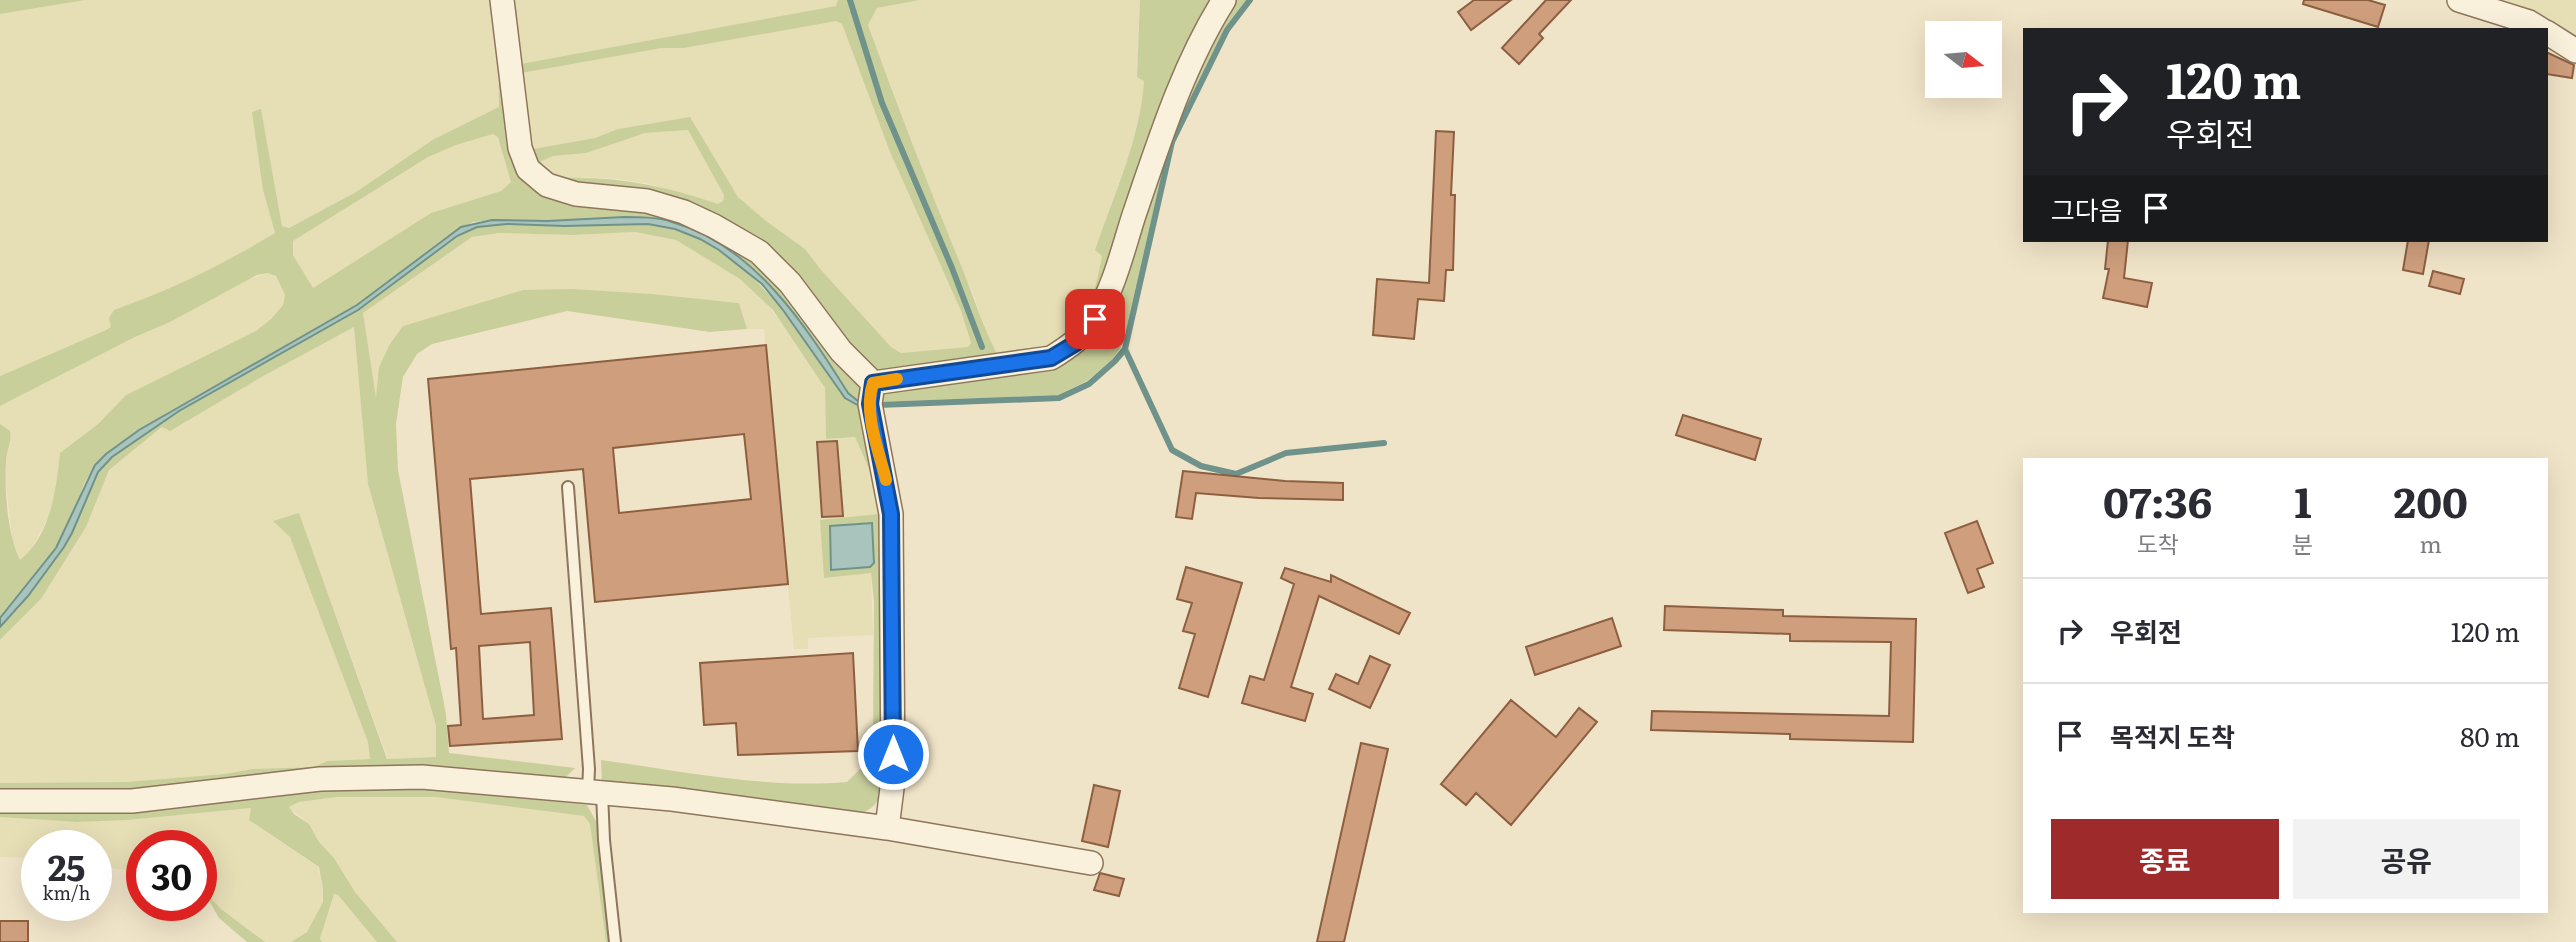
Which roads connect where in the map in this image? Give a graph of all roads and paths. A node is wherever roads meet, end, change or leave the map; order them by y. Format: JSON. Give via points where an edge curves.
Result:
{"nodes":[{"id":1,"x":502,"y":0,"type":"edge"},
{"id":2,"x":1224,"y":0,"type":"edge"},
{"id":3,"x":2459,"y":0,"type":"edge"},
{"id":4,"x":2539,"y":28,"type":"edge"},
{"id":5,"x":2548,"y":34,"type":"edge"},
{"id":6,"x":2576,"y":51,"type":"edge"},
{"id":7,"x":873,"y":383,"type":"junction"},
{"id":8,"x":568,"y":487,"type":"dead end"},
{"id":9,"x":595,"y":792,"type":"junction"},
{"id":10,"x":0,"y":801,"type":"edge"},
{"id":11,"x":887,"y":828,"type":"junction"},
{"id":12,"x":1091,"y":863,"type":"dead end"},
{"id":13,"x":615,"y":942,"type":"edge"}],
"edges":[{"from":1,"to":7,"type":"street","via":[[520,148],[534,177],[576,194],[647,201],[677,210],[743,242],[781,272],[841,351]]},
{"from":2,"to":7,"type":"street","via":[[1173,105],[1112,282],[1095,319],[1076,343],[1051,358]]},
{"from":3,"to":4,"type":"street"},
{"from":5,"to":6,"type":"street"},
{"from":7,"to":11,"type":"street","via":[[870,404],[891,514],[893,780]]},
{"from":8,"to":9,"type":"lane","via":[[589,769]]},
{"from":9,"to":10,"type":"street","via":[[422,777],[368,777],[132,801]]},
{"from":9,"to":11,"type":"street"},
{"from":9,"to":13,"type":"lane"},
{"from":11,"to":12,"type":"street"}]}
